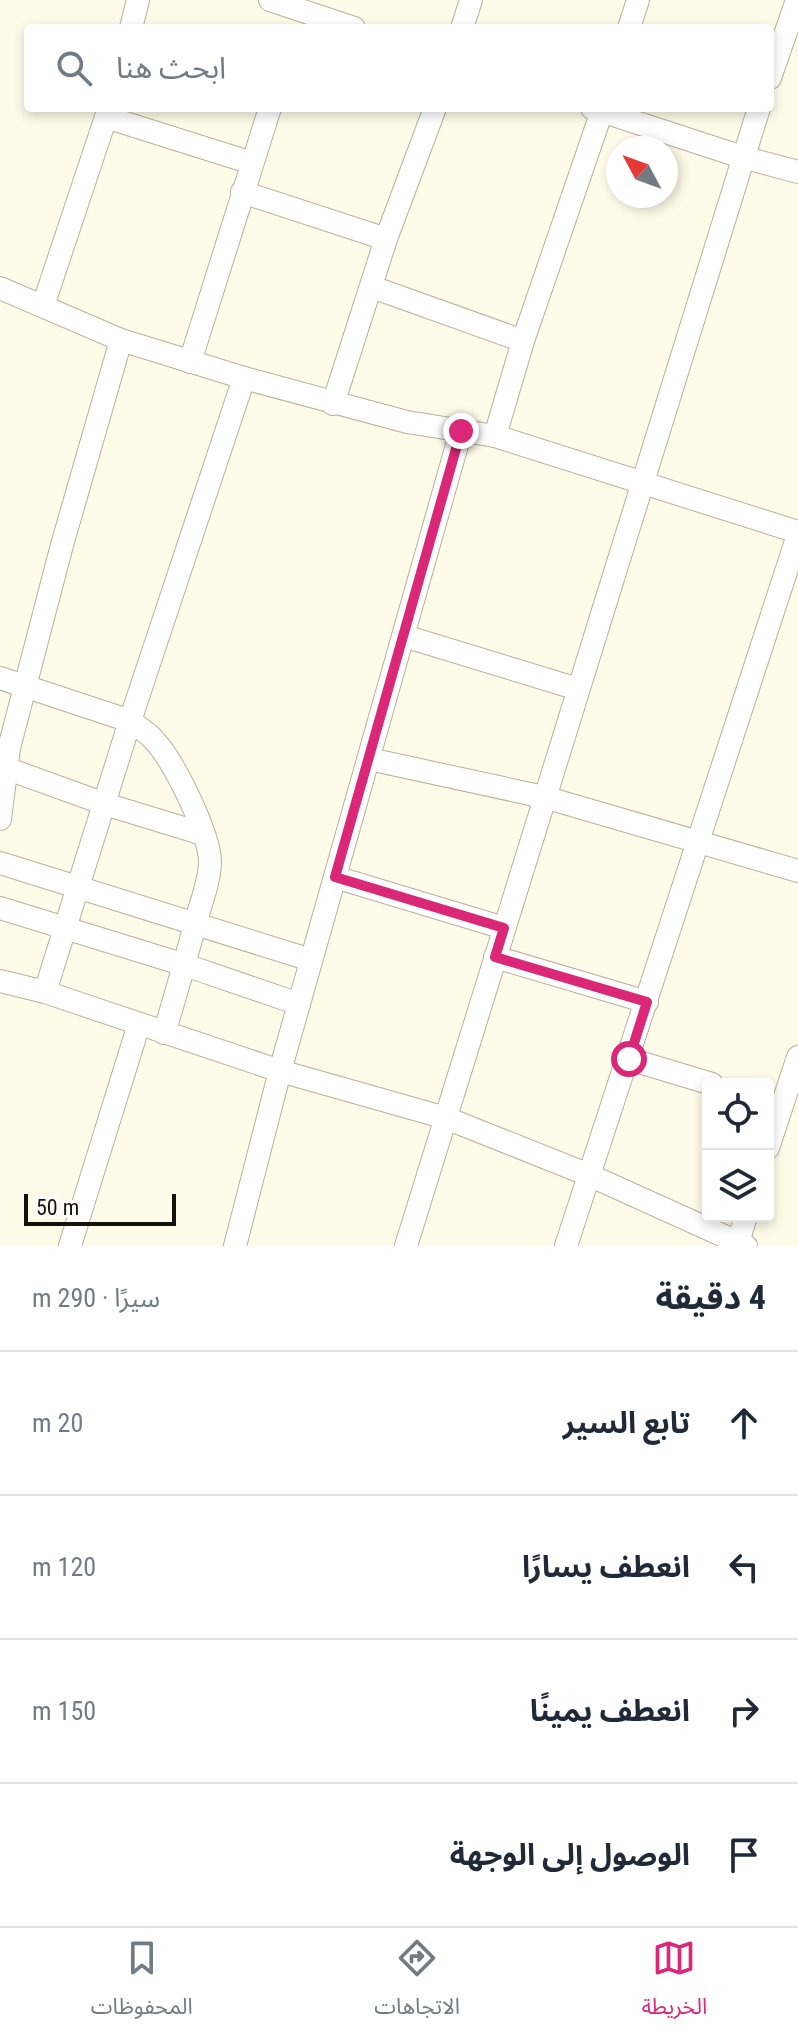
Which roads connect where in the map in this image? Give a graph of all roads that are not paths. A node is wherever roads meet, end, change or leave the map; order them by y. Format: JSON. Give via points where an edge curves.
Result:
{"nodes":[{"id":1,"x":138,"y":0,"type":"edge"},
{"id":2,"x":270,"y":0,"type":"edge"},
{"id":3,"x":471,"y":0,"type":"edge"},
{"id":4,"x":638,"y":0,"type":"edge"},
{"id":5,"x":797,"y":0,"type":"edge"},
{"id":6,"x":302,"y":13,"type":"edge"},
{"id":7,"x":132,"y":24,"type":"edge"},
{"id":8,"x":340,"y":24,"type":"edge"},
{"id":9,"x":463,"y":24,"type":"edge"},
{"id":10,"x":630,"y":24,"type":"edge"},
{"id":11,"x":774,"y":66,"type":"edge"},
{"id":12,"x":269,"y":112,"type":"edge"},
{"id":13,"x":434,"y":112,"type":"edge"},
{"id":14,"x":598,"y":112,"type":"edge"},
{"id":15,"x":608,"y":112,"type":"edge"},
{"id":16,"x":758,"y":112,"type":"edge"},
{"id":17,"x":107,"y":113,"type":"edge"},
{"id":18,"x":742,"y":157,"type":"junction"},
{"id":19,"x":252,"y":163,"type":"junction"},
{"id":20,"x":798,"y":172,"type":"edge"},
{"id":21,"x":242,"y":192,"type":"junction"},
{"id":22,"x":386,"y":239,"type":"junction"},
{"id":23,"x":372,"y":287,"type":"junction"},
{"id":24,"x":0,"y":288,"type":"edge"},
{"id":25,"x":43,"y":306,"type":"junction"},
{"id":26,"x":121,"y":340,"type":"junction"},
{"id":27,"x":523,"y":341,"type":"junction"},
{"id":28,"x":190,"y":362,"type":"junction"},
{"id":29,"x":244,"y":378,"type":"junction"},
{"id":30,"x":333,"y":404,"type":"junction"},
{"id":31,"x":461,"y":431,"type":"junction"},
{"id":32,"x":495,"y":436,"type":"junction"},
{"id":33,"x":641,"y":483,"type":"junction"},
{"id":34,"x":798,"y":534,"type":"edge"},
{"id":35,"x":404,"y":636,"type":"junction"},
{"id":36,"x":0,"y":678,"type":"edge"},
{"id":37,"x":25,"y":687,"type":"junction"},
{"id":38,"x":578,"y":689,"type":"junction"},
{"id":39,"x":130,"y":721,"type":"junction"},
{"id":40,"x":369,"y":759,"type":"junction"},
{"id":41,"x":3,"y":767,"type":"edge"},
{"id":42,"x":544,"y":797,"type":"junction"},
{"id":43,"x":105,"y":804,"type":"junction"},
{"id":44,"x":0,"y":819,"type":"edge"},
{"id":45,"x":203,"y":834,"type":"junction"},
{"id":46,"x":698,"y":842,"type":"junction"},
{"id":47,"x":0,"y":863,"type":"edge"},
{"id":48,"x":798,"y":871,"type":"edge"},
{"id":49,"x":335,"y":877,"type":"junction"},
{"id":50,"x":78,"y":887,"type":"junction"},
{"id":51,"x":0,"y":908,"type":"edge"},
{"id":52,"x":195,"y":922,"type":"junction"},
{"id":53,"x":504,"y":928,"type":"junction"},
{"id":54,"x":65,"y":929,"type":"junction"},
{"id":55,"x":495,"y":957,"type":"junction"},
{"id":56,"x":311,"y":960,"type":"junction"},
{"id":57,"x":185,"y":965,"type":"junction"},
{"id":58,"x":0,"y":981,"type":"edge"},
{"id":59,"x":45,"y":992,"type":"junction"},
{"id":60,"x":647,"y":1002,"type":"junction"},
{"id":61,"x":299,"y":1004,"type":"junction"},
{"id":62,"x":139,"y":1024,"type":"junction"},
{"id":63,"x":164,"y":1033,"type":"junction"},
{"id":64,"x":798,"y":1057,"type":"edge"},
{"id":65,"x":629,"y":1059,"type":"junction"},
{"id":66,"x":280,"y":1071,"type":"junction"},
{"id":67,"x":702,"y":1081,"type":"edge"},
{"id":68,"x":775,"y":1103,"type":"edge"},
{"id":69,"x":446,"y":1118,"type":"junction"},
{"id":70,"x":589,"y":1175,"type":"junction"},
{"id":71,"x":745,"y":1222,"type":"edge"},
{"id":72,"x":740,"y":1245,"type":"edge"},
{"id":73,"x":70,"y":1246,"type":"edge"},
{"id":74,"x":235,"y":1246,"type":"edge"},
{"id":75,"x":406,"y":1246,"type":"edge"},
{"id":76,"x":566,"y":1246,"type":"edge"}],
"edges":[{"from":1,"to":7,"type":"street"},
{"from":2,"to":6,"type":"street"},
{"from":3,"to":9,"type":"street"},
{"from":4,"to":10,"type":"street"},
{"from":5,"to":11,"type":"street"},
{"from":6,"to":8,"type":"street"},
{"from":12,"to":19,"type":"street"},
{"from":13,"to":22,"type":"street"},
{"from":14,"to":27,"type":"street"},
{"from":15,"to":18,"type":"street"},
{"from":16,"to":18,"type":"street"},
{"from":17,"to":19,"type":"street"},
{"from":17,"to":25,"type":"street"},
{"from":18,"to":20,"type":"street"},
{"from":18,"to":33,"type":"street"},
{"from":19,"to":21,"type":"street"},
{"from":21,"to":22,"type":"street"},
{"from":21,"to":28,"type":"street"},
{"from":22,"to":23,"type":"street"},
{"from":23,"to":27,"type":"street"},
{"from":23,"to":30,"type":"street"},
{"from":24,"to":25,"type":"street"},
{"from":25,"to":26,"type":"street"},
{"from":26,"to":28,"type":"street"},
{"from":26,"to":37,"type":"street"},
{"from":27,"to":32,"type":"street"},
{"from":28,"to":29,"type":"street"},
{"from":29,"to":30,"type":"street"},
{"from":29,"to":39,"type":"street"},
{"from":30,"to":31,"type":"street"},
{"from":31,"to":32,"type":"street"},
{"from":31,"to":35,"type":"street"},
{"from":32,"to":33,"type":"street"},
{"from":33,"to":34,"type":"street"},
{"from":33,"to":38,"type":"street"},
{"from":34,"to":46,"type":"street"},
{"from":35,"to":38,"type":"street"},
{"from":35,"to":40,"type":"street"},
{"from":36,"to":37,"type":"street"},
{"from":37,"to":39,"type":"street"},
{"from":37,"to":41,"type":"street"},
{"from":38,"to":42,"type":"street"},
{"from":39,"to":43,"type":"street"},
{"from":39,"to":45,"type":"street","via":[[158,743]]},
{"from":40,"to":42,"type":"street"},
{"from":40,"to":49,"type":"street"},
{"from":41,"to":43,"type":"street"},
{"from":41,"to":44,"type":"street"},
{"from":42,"to":46,"type":"street"},
{"from":42,"to":53,"type":"street"},
{"from":43,"to":45,"type":"street"},
{"from":43,"to":50,"type":"street"},
{"from":45,"to":52,"type":"street","via":[[210,865]]},
{"from":46,"to":48,"type":"street"},
{"from":46,"to":60,"type":"street"},
{"from":47,"to":50,"type":"street"},
{"from":49,"to":53,"type":"street"},
{"from":49,"to":56,"type":"street"},
{"from":50,"to":52,"type":"street"},
{"from":50,"to":54,"type":"street"},
{"from":51,"to":54,"type":"street"},
{"from":52,"to":56,"type":"street"},
{"from":52,"to":57,"type":"street"},
{"from":53,"to":55,"type":"street"},
{"from":54,"to":57,"type":"street"},
{"from":54,"to":59,"type":"street"},
{"from":55,"to":60,"type":"street"},
{"from":55,"to":69,"type":"street"},
{"from":56,"to":61,"type":"street"},
{"from":57,"to":61,"type":"street"},
{"from":57,"to":63,"type":"street"},
{"from":58,"to":59,"type":"street"},
{"from":59,"to":62,"type":"street"},
{"from":60,"to":65,"type":"street"},
{"from":61,"to":66,"type":"street"},
{"from":62,"to":63,"type":"street"},
{"from":62,"to":73,"type":"street"},
{"from":63,"to":66,"type":"street"},
{"from":64,"to":68,"type":"street"},
{"from":65,"to":67,"type":"street"},
{"from":65,"to":70,"type":"street"},
{"from":66,"to":69,"type":"street"},
{"from":66,"to":74,"type":"street"},
{"from":69,"to":70,"type":"street"},
{"from":69,"to":75,"type":"street"},
{"from":70,"to":72,"type":"street"},
{"from":70,"to":76,"type":"street"},
{"from":71,"to":72,"type":"street"}]}
